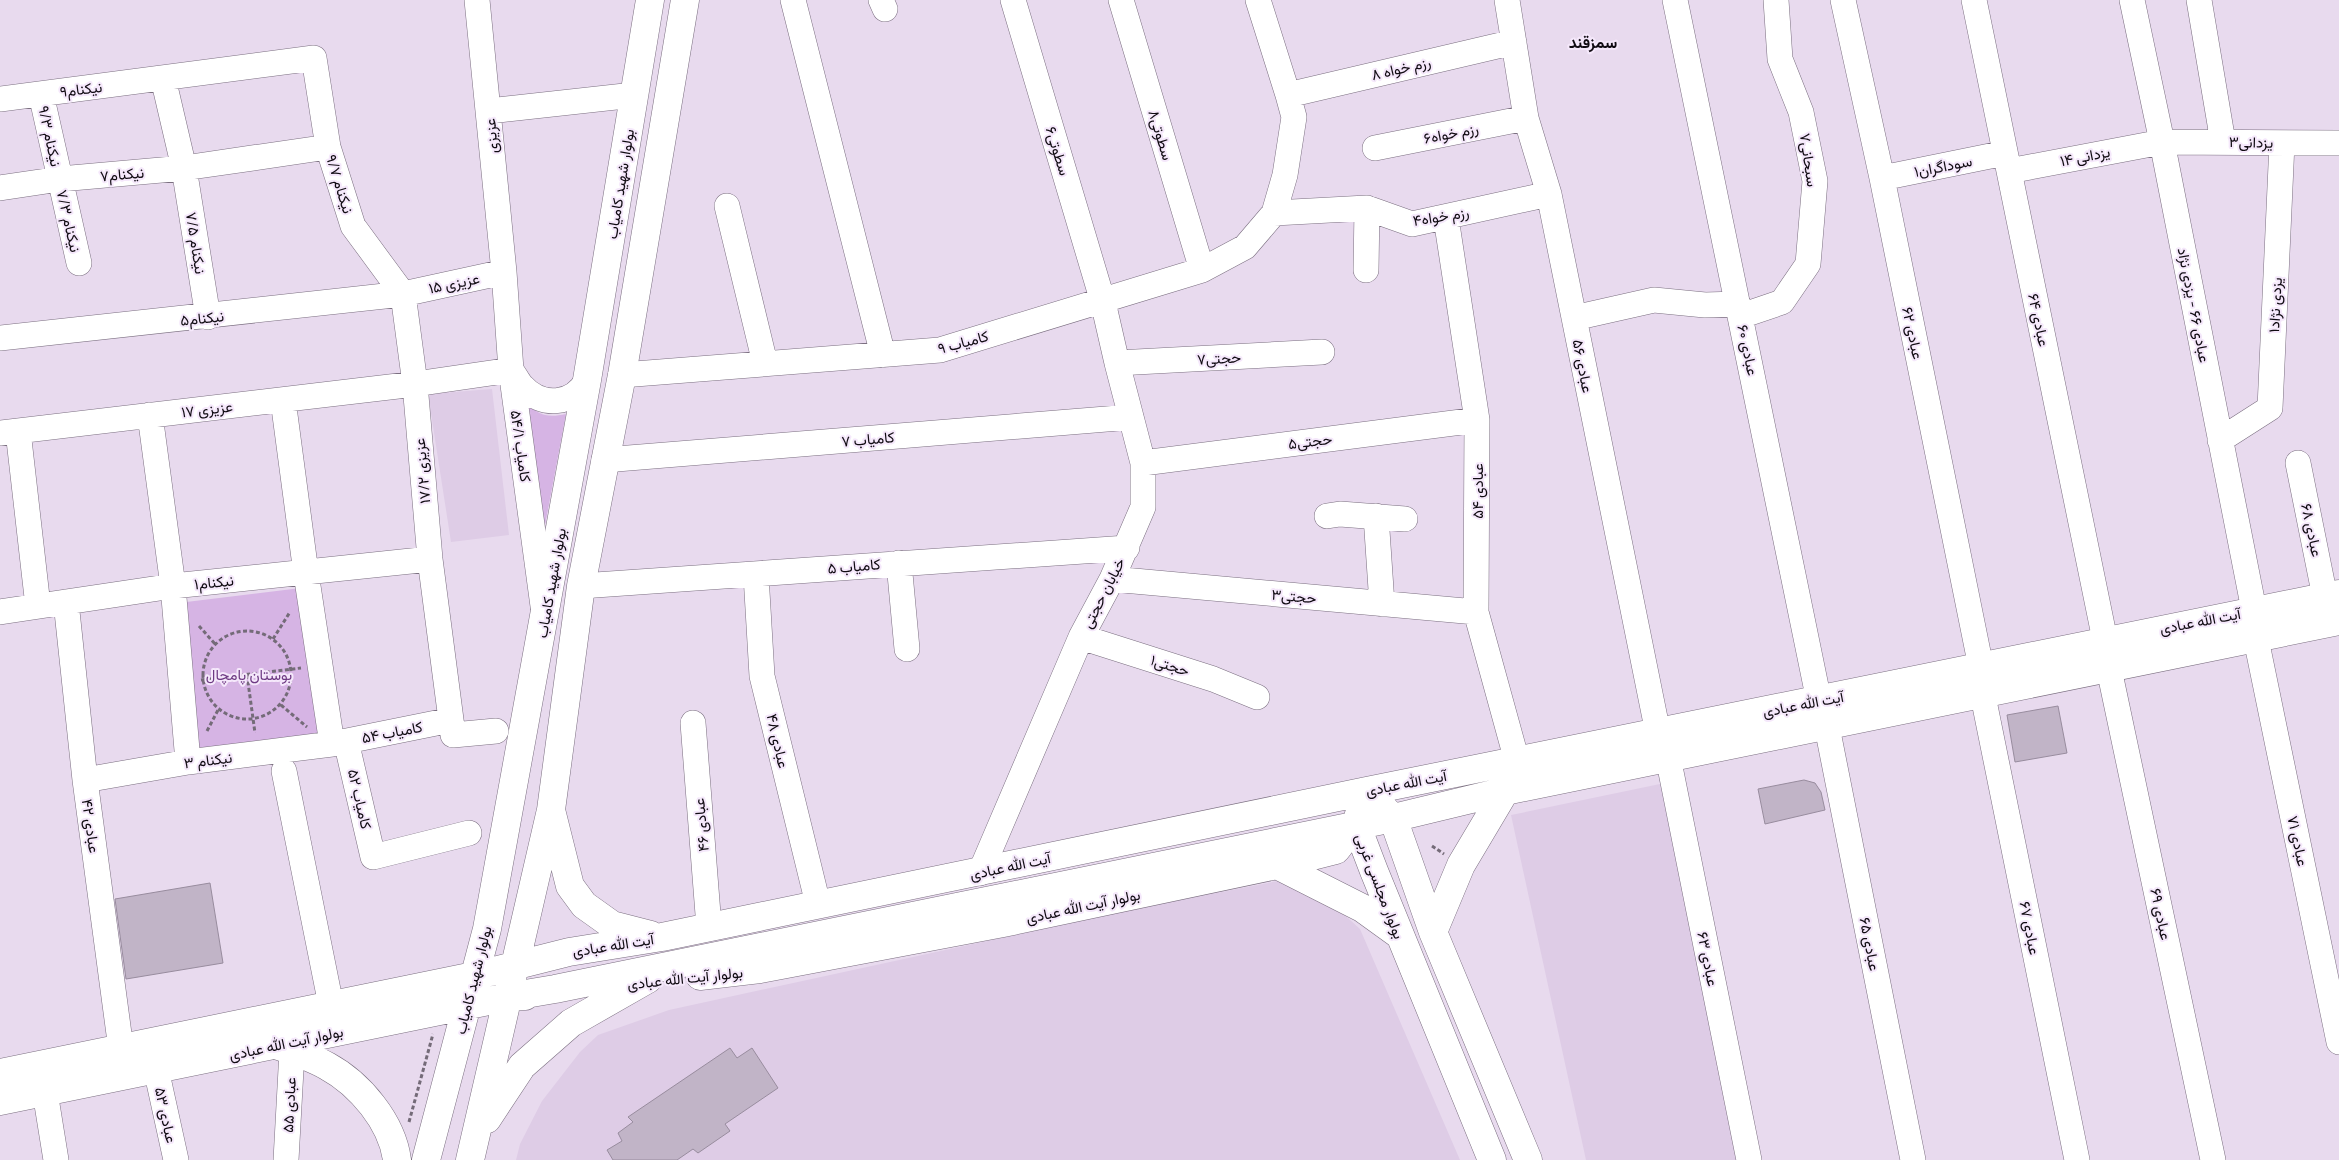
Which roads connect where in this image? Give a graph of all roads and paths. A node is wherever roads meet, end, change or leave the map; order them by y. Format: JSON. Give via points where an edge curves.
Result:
{"nodes":[{"id":1,"x":477,"y":0,"type":"edge"},
{"id":2,"x":650,"y":0,"type":"edge"},
{"id":3,"x":685,"y":0,"type":"edge"},
{"id":4,"x":793,"y":0,"type":"edge"},
{"id":5,"x":1013,"y":0,"type":"edge"},
{"id":6,"x":1121,"y":0,"type":"edge"},
{"id":7,"x":1258,"y":0,"type":"edge"},
{"id":8,"x":1507,"y":0,"type":"edge"},
{"id":9,"x":1675,"y":0,"type":"edge"},
{"id":10,"x":1776,"y":0,"type":"edge"},
{"id":11,"x":1843,"y":0,"type":"edge"},
{"id":12,"x":1974,"y":0,"type":"edge"},
{"id":13,"x":2132,"y":0,"type":"edge"},
{"id":14,"x":2199,"y":0,"type":"edge"},
{"id":15,"x":1514,"y":42,"type":"junction"},
{"id":16,"x":314,"y":58,"type":"joint"},
{"id":17,"x":162,"y":78,"type":"junction"},
{"id":18,"x":41,"y":94,"type":"junction"},
{"id":19,"x":1288,"y":94,"type":"junction"},
{"id":20,"x":634,"y":96,"type":"junction"},
{"id":21,"x":0,"y":99,"type":"edge"},
{"id":22,"x":489,"y":110,"type":"junction"},
{"id":23,"x":1526,"y":118,"type":"junction"},
{"id":24,"x":2162,"y":142,"type":"junction"},
{"id":25,"x":2223,"y":142,"type":"junction"},
{"id":26,"x":2282,"y":143,"type":"junction"},
{"id":27,"x":2339,"y":143,"type":"edge"},
{"id":28,"x":328,"y":147,"type":"junction"},
{"id":29,"x":1376,"y":148,"type":"dead end"},
{"id":30,"x":2007,"y":162,"type":"junction"},
{"id":31,"x":184,"y":168,"type":"junction"},
{"id":32,"x":1882,"y":178,"type":"junction"},
{"id":33,"x":60,"y":179,"type":"junction"},
{"id":34,"x":0,"y":188,"type":"edge"},
{"id":35,"x":1549,"y":194,"type":"junction"},
{"id":36,"x":727,"y":206,"type":"dead end"},
{"id":37,"x":1366,"y":208,"type":"junction"},
{"id":38,"x":1274,"y":213,"type":"junction"},
{"id":39,"x":1446,"y":218,"type":"junction"},
{"id":40,"x":79,"y":263,"type":"dead end"},
{"id":41,"x":1202,"y":270,"type":"junction"},
{"id":42,"x":1366,"y":270,"type":"dead end"},
{"id":43,"x":504,"y":272,"type":"junction"},
{"id":44,"x":403,"y":294,"type":"junction"},
{"id":45,"x":1103,"y":302,"type":"junction"},
{"id":46,"x":1739,"y":310,"type":"junction"},
{"id":47,"x":208,"y":317,"type":"junction"},
{"id":48,"x":1574,"y":318,"type":"junction"},
{"id":49,"x":0,"y":338,"type":"edge"},
{"id":50,"x":1322,"y":352,"type":"dead end"},
{"id":51,"x":883,"y":356,"type":"junction"},
{"id":52,"x":765,"y":363,"type":"junction"},
{"id":53,"x":1116,"y":363,"type":"junction"},
{"id":54,"x":511,"y":370,"type":"junction"},
{"id":55,"x":622,"y":375,"type":"junction"},
{"id":56,"x":587,"y":380,"type":"junction"},
{"id":57,"x":415,"y":384,"type":"junction"},
{"id":58,"x":283,"y":400,"type":"junction"},
{"id":59,"x":150,"y":416,"type":"junction"},
{"id":60,"x":1131,"y":417,"type":"junction"},
{"id":61,"x":1477,"y":420,"type":"junction"},
{"id":62,"x":9,"y":432,"type":"edge"},
{"id":63,"x":2220,"y":440,"type":"junction"},
{"id":64,"x":604,"y":460,"type":"junction"},
{"id":65,"x":1143,"y":463,"type":"junction"},
{"id":66,"x":2298,"y":463,"type":"dead end"},
{"id":67,"x":1327,"y":516,"type":"dead end"},
{"id":68,"x":1376,"y":516,"type":"junction"},
{"id":69,"x":1404,"y":519,"type":"dead end"},
{"id":70,"x":1127,"y":548,"type":"junction"},
{"id":71,"x":430,"y":559,"type":"junction"},
{"id":72,"x":899,"y":562,"type":"junction"},
{"id":73,"x":306,"y":573,"type":"junction"},
{"id":74,"x":756,"y":575,"type":"junction"},
{"id":75,"x":1112,"y":579,"type":"junction"},
{"id":76,"x":173,"y":586,"type":"junction"},
{"id":77,"x":582,"y":586,"type":"junction"},
{"id":78,"x":2332,"y":595,"type":"edge"},
{"id":79,"x":66,"y":602,"type":"junction"},
{"id":80,"x":1382,"y":604,"type":"junction"},
{"id":81,"x":38,"y":606,"type":"junction"},
{"id":82,"x":2254,"y":610,"type":"junction"},
{"id":83,"x":0,"y":612,"type":"edge"},
{"id":84,"x":1476,"y":612,"type":"junction"},
{"id":85,"x":544,"y":619,"type":"junction"},
{"id":86,"x":2339,"y":622,"type":"edge"},
{"id":87,"x":1081,"y":637,"type":"junction"},
{"id":88,"x":2256,"y":639,"type":"junction"},
{"id":89,"x":2105,"y":640,"type":"junction"},
{"id":90,"x":907,"y":649,"type":"dead end"},
{"id":91,"x":321,"y":665,"type":"junction"},
{"id":92,"x":1981,"y":667,"type":"junction"},
{"id":93,"x":291,"y":669,"type":"junction"},
{"id":94,"x":2110,"y":669,"type":"junction"},
{"id":95,"x":247,"y":674,"type":"junction"},
{"id":96,"x":193,"y":681,"type":"junction"},
{"id":97,"x":1983,"y":696,"type":"junction"},
{"id":98,"x":1257,"y":697,"type":"dead end"},
{"id":99,"x":1819,"y":701,"type":"junction"},
{"id":100,"x":254,"y":720,"type":"junction"},
{"id":101,"x":451,"y":720,"type":"junction"},
{"id":102,"x":693,"y":723,"type":"dead end"},
{"id":103,"x":1827,"y":727,"type":"junction"},
{"id":104,"x":496,"y":731,"type":"dead end"},
{"id":105,"x":1658,"y":733,"type":"junction"},
{"id":106,"x":339,"y":742,"type":"junction"},
{"id":107,"x":258,"y":753,"type":"junction"},
{"id":108,"x":1668,"y":758,"type":"junction"},
{"id":109,"x":1517,"y":761,"type":"junction"},
{"id":110,"x":188,"y":762,"type":"junction"},
{"id":111,"x":284,"y":771,"type":"dead end"},
{"id":112,"x":85,"y":780,"type":"junction"},
{"id":113,"x":1367,"y":791,"type":"junction"},
{"id":114,"x":1505,"y":791,"type":"junction"},
{"id":115,"x":551,"y":810,"type":"junction"},
{"id":116,"x":1393,"y":818,"type":"junction"},
{"id":117,"x":1356,"y":824,"type":"junction"},
{"id":118,"x":469,"y":833,"type":"dead end"},
{"id":119,"x":1277,"y":865,"type":"junction"},
{"id":120,"x":980,"y":873,"type":"junction"},
{"id":121,"x":818,"y":904,"type":"junction"},
{"id":122,"x":709,"y":927,"type":"junction"},
{"id":123,"x":1433,"y":932,"type":"junction"},
{"id":124,"x":1398,"y":934,"type":"junction"},
{"id":125,"x":662,"y":937,"type":"junction"},
{"id":126,"x":2328,"y":937,"type":"edge"},
{"id":127,"x":703,"y":959,"type":"junction"},
{"id":128,"x":515,"y":967,"type":"junction"},
{"id":129,"x":474,"y":976,"type":"junction"},
{"id":130,"x":639,"y":982,"type":"junction"},
{"id":131,"x":508,"y":997,"type":"junction"},
{"id":132,"x":331,"y":1004,"type":"junction"},
{"id":133,"x":466,"y":1005,"type":"junction"},
{"id":134,"x":433,"y":1033,"type":"dead end"},
{"id":135,"x":2339,"y":1042,"type":"edge"},
{"id":136,"x":284,"y":1048,"type":"junction"},
{"id":137,"x":121,"y":1049,"type":"junction"},
{"id":138,"x":156,"y":1069,"type":"junction"},
{"id":139,"x":0,"y":1073,"type":"edge"},
{"id":140,"x":45,"y":1092,"type":"junction"},
{"id":141,"x":0,"y":1101,"type":"edge"},
{"id":142,"x":407,"y":1127,"type":"dead end"},
{"id":143,"x":477,"y":1132,"type":"junction"},
{"id":144,"x":56,"y":1160,"type":"edge"},
{"id":145,"x":176,"y":1160,"type":"edge"},
{"id":146,"x":286,"y":1160,"type":"edge"},
{"id":147,"x":397,"y":1160,"type":"edge"},
{"id":148,"x":426,"y":1160,"type":"edge"},
{"id":149,"x":470,"y":1160,"type":"edge"},
{"id":150,"x":1492,"y":1160,"type":"edge"},
{"id":151,"x":1528,"y":1160,"type":"edge"},
{"id":152,"x":1749,"y":1160,"type":"edge"},
{"id":153,"x":1913,"y":1160,"type":"edge"},
{"id":154,"x":2077,"y":1160,"type":"edge"},
{"id":155,"x":2213,"y":1160,"type":"edge"}],
"edges":[{"from":1,"to":22,"type":"street","name":"عزیزی"},
{"from":2,"to":20,"type":"main road","name":"بولوار شهید کامیاب"},
{"from":3,"to":55,"type":"main road","name":"بولوار شهید کامیاب"},
{"from":4,"to":51,"type":"street"},
{"from":5,"to":45,"type":"street","name":"سطوتی۶"},
{"from":6,"to":41,"type":"street","name":"سطوتی۸"},
{"from":7,"to":19,"type":"street"},
{"from":8,"to":15,"type":"street","name":"عبادی ۵۶"},
{"from":9,"to":46,"type":"street","name":"عبادی ۶۰"},
{"from":10,"to":46,"type":"street","name":"سبحانی۷","via":[[1780,59],[1801,112],[1815,181],[1808,264],[1782,302]]},
{"from":11,"to":32,"type":"street","name":"عبادی ۶۲"},
{"from":12,"to":30,"type":"street","name":"عبادی ۶۴"},
{"from":13,"to":24,"type":"street","name":"عبادی ۶۶ - یزدی نژاد"},
{"from":14,"to":25,"type":"street"},
{"from":15,"to":19,"type":"street","name":"رزم خواه ۸"},
{"from":15,"to":23,"type":"street","name":"عبادی ۵۶"},
{"from":16,"to":17,"type":"street","name":"نیکنام۹"},
{"from":16,"to":28,"type":"street","name":"نیکنام ۹/۷"},
{"from":17,"to":18,"type":"street","name":"نیکنام۹"},
{"from":17,"to":31,"type":"street"},
{"from":18,"to":21,"type":"street","name":"نیکنام۹"},
{"from":18,"to":33,"type":"street","name":"نیکنام ۹/۳"},
{"from":19,"to":38,"type":"street","via":[[1294,117],[1285,175]]},
{"from":20,"to":22,"type":"street"},
{"from":20,"to":56,"type":"main road","name":"بولوار شهید کامیاب"},
{"from":22,"to":43,"type":"street","name":"عزیزی"},
{"from":23,"to":29,"type":"street","name":"رزم خواه۶"},
{"from":23,"to":35,"type":"street","name":"عبادی ۵۶"},
{"from":24,"to":25,"type":"street","name":"یزدانی۳"},
{"from":24,"to":30,"type":"street","name":"یزدانی ۱۴"},
{"from":24,"to":63,"type":"street","name":"عبادی ۶۶ - یزدی نژاد"},
{"from":25,"to":26,"type":"street","name":"یزدانی۳"},
{"from":26,"to":27,"type":"street","name":"یزدانی۳"},
{"from":26,"to":63,"type":"street","name":"یزدی نژاد۱","via":[[2270,408]]},
{"from":28,"to":31,"type":"street","name":"نیکنام۷"},
{"from":28,"to":44,"type":"street","name":"نیکنام ۹/۷","via":[[353,226]]},
{"from":30,"to":32,"type":"street","name":"سوداگران۱"},
{"from":30,"to":89,"type":"street","name":"عبادی ۶۴"},
{"from":31,"to":33,"type":"street","name":"نیکنام۷"},
{"from":31,"to":47,"type":"street","name":"نیکنام ۷/۵"},
{"from":32,"to":92,"type":"street","name":"عبادی ۶۲"},
{"from":33,"to":34,"type":"street","name":"نیکنام۷"},
{"from":33,"to":40,"type":"street","name":"نیکنام ۷/۳"},
{"from":35,"to":39,"type":"street","name":"رزم خواه۴"},
{"from":35,"to":48,"type":"street","name":"عبادی ۵۶"},
{"from":36,"to":52,"type":"street"},
{"from":37,"to":38,"type":"street","name":"رزم خواه۴"},
{"from":37,"to":39,"type":"street","name":"رزم خواه۴","via":[[1412,224]]},
{"from":37,"to":42,"type":"street"},
{"from":38,"to":41,"type":"street","name":"کامیاب ۹","via":[[1245,247]]},
{"from":39,"to":61,"type":"street","name":"عبادی ۵۴"},
{"from":41,"to":45,"type":"street","name":"کامیاب ۹"},
{"from":43,"to":44,"type":"street","name":"عزیزی ۱۵"},
{"from":43,"to":54,"type":"street","name":"کامیاب ۵۴/۱"},
{"from":44,"to":47,"type":"street","name":"نیکنام۵"},
{"from":44,"to":57,"type":"street"},
{"from":45,"to":51,"type":"street","name":"کامیاب ۹","via":[[940,350]]},
{"from":45,"to":53,"type":"street","name":"خیابان حجتی"},
{"from":46,"to":48,"type":"street","name":"سبحانی۷","via":[[1654,300]]},
{"from":46,"to":99,"type":"street","name":"عبادی ۶۰"},
{"from":47,"to":49,"type":"street","name":"نیکنام۵"},
{"from":48,"to":105,"type":"street","name":"عبادی ۵۶"},
{"from":50,"to":53,"type":"street","name":"حجتی۷"},
{"from":51,"to":52,"type":"street","name":"کامیاب ۹"},
{"from":52,"to":55,"type":"street","name":"کامیاب ۹"},
{"from":53,"to":60,"type":"street","name":"خیابان حجتی"},
{"from":54,"to":56,"type":"street","via":[[523,387],[550,400],[572,398]]},
{"from":54,"to":57,"type":"street","name":"عزیزی ۱۷"},
{"from":54,"to":85,"type":"street","name":"کامیاب ۵۴/۱"},
{"from":55,"to":64,"type":"main road","name":"بولوار شهید کامیاب"},
{"from":56,"to":85,"type":"main road","name":"بولوار شهید کامیاب"},
{"from":57,"to":58,"type":"street","name":"عزیزی ۱۷"},
{"from":57,"to":71,"type":"street","name":"عزیزی ۱۷/۲"},
{"from":58,"to":59,"type":"street","name":"عزیزی ۱۷"},
{"from":58,"to":73,"type":"street","name":"کامیاب ۵۲"},
{"from":59,"to":62,"type":"street","name":"عزیزی ۱۷"},
{"from":59,"to":76,"type":"street"},
{"from":60,"to":64,"type":"street","name":"کامیاب ۷"},
{"from":60,"to":65,"type":"street","name":"خیابان حجتی"},
{"from":61,"to":65,"type":"street","name":"حجتی۵"},
{"from":61,"to":84,"type":"street","name":"عبادی ۵۴"},
{"from":62,"to":81,"type":"street"},
{"from":63,"to":82,"type":"street","name":"عبادی ۶۶ - یزدی نژاد"},
{"from":64,"to":77,"type":"main road","name":"بولوار شهید کامیاب"},
{"from":65,"to":70,"type":"street","name":"خیابان حجتی","via":[[1143,508]]},
{"from":66,"to":78,"type":"street","name":"عبادی ۶۸"},
{"from":67,"to":68,"type":"street"},
{"from":68,"to":69,"type":"street"},
{"from":68,"to":80,"type":"street"},
{"from":70,"to":72,"type":"street","name":"کامیاب ۵"},
{"from":70,"to":75,"type":"street","name":"خیابان حجتی"},
{"from":71,"to":73,"type":"street","name":"نیکنام۱"},
{"from":71,"to":101,"type":"street","name":"عزیزی ۱۷/۲"},
{"from":72,"to":74,"type":"street","name":"کامیاب ۵"},
{"from":72,"to":90,"type":"street"},
{"from":73,"to":76,"type":"street","name":"نیکنام۱"},
{"from":73,"to":91,"type":"street","name":"کامیاب ۵۲"},
{"from":74,"to":77,"type":"street","name":"کامیاب ۵"},
{"from":74,"to":121,"type":"street","name":"عبادی ۴۸","via":[[762,676]]},
{"from":75,"to":80,"type":"street","name":"حجتی۳"},
{"from":75,"to":87,"type":"street","name":"خیابان حجتی"},
{"from":76,"to":79,"type":"street","name":"نیکنام۱"},
{"from":76,"to":96,"type":"street"},
{"from":77,"to":115,"type":"main road","name":"بولوار شهید کامیاب"},
{"from":78,"to":82,"type":"main road","name":"آیت الله عبادی"},
{"from":79,"to":81,"type":"street","name":"نیکنام۱"},
{"from":79,"to":112,"type":"street","name":"عبادی ۴۲"},
{"from":80,"to":84,"type":"street","name":"حجتی۳"},
{"from":81,"to":83,"type":"street","name":"نیکنام۱"},
{"from":82,"to":89,"type":"main road","name":"آیت الله عبادی"},
{"from":84,"to":109,"type":"street","name":"عبادی ۵۴"},
{"from":85,"to":129,"type":"main road","name":"بولوار شهید کامیاب","via":[[486,929]]},
{"from":86,"to":88,"type":"main road","name":"آیت الله عبادی"},
{"from":87,"to":98,"type":"street","name":"حجتی۱","via":[[1213,679]]},
{"from":87,"to":120,"type":"street","name":"خیابان حجتی"},
{"from":88,"to":94,"type":"main road","name":"آیت الله عبادی"},
{"from":88,"to":126,"type":"street","name":"عبادی ۷۱"},
{"from":89,"to":92,"type":"main road","name":"آیت الله عبادی"},
{"from":91,"to":93,"type":"path"},
{"from":91,"to":106,"type":"street","name":"کامیاب ۵۲"},
{"from":92,"to":99,"type":"main road","name":"آیت الله عبادی"},
{"from":93,"to":95,"type":"path"},
{"from":93,"to":96,"type":"path","via":[[282,647],[272,639],[261,633],[236,632],[215,644]]},
{"from":93,"to":100,"type":"path","via":[[290,688],[281,704]]},
{"from":94,"to":97,"type":"main road","name":"آیت الله عبادی"},
{"from":94,"to":155,"type":"street","name":"عبادی ۶۹"},
{"from":95,"to":96,"type":"path"},
{"from":95,"to":100,"type":"path"},
{"from":96,"to":100,"type":"path","via":[[218,710],[241,720]]},
{"from":96,"to":110,"type":"street"},
{"from":97,"to":103,"type":"main road","name":"آیت الله عبادی"},
{"from":97,"to":154,"type":"street","name":"عبادی ۶۷"},
{"from":99,"to":105,"type":"main road","name":"آیت الله عبادی"},
{"from":100,"to":107,"type":"path"},
{"from":101,"to":104,"type":"street","via":[[453,735]]},
{"from":101,"to":106,"type":"street","name":"کامیاب ۵۴"},
{"from":102,"to":122,"type":"street","name":"عبادی ۴۶"},
{"from":103,"to":108,"type":"main road","name":"آیت الله عبادی"},
{"from":103,"to":153,"type":"street","name":"عبادی ۶۵"},
{"from":105,"to":109,"type":"main road","name":"آیت الله عبادی"},
{"from":106,"to":107,"type":"street","name":"نیکنام ۳"},
{"from":106,"to":118,"type":"street","name":"کامیاب ۵۲","via":[[373,857]]},
{"from":107,"to":110,"type":"street","name":"نیکنام ۳"},
{"from":108,"to":114,"type":"main road","name":"آیت الله عبادی"},
{"from":108,"to":152,"type":"street","name":"عبادی ۶۳"},
{"from":109,"to":113,"type":"main road","name":"آیت الله عبادی"},
{"from":110,"to":112,"type":"street","name":"نیکنام ۳"},
{"from":111,"to":132,"type":"street"},
{"from":112,"to":137,"type":"street","name":"عبادی ۴۲"},
{"from":113,"to":116,"type":"main road"},
{"from":113,"to":117,"type":"main road","name":"بولوار مجلسی غربی"},
{"from":113,"to":120,"type":"main road","name":"آیت الله عبادی"},
{"from":114,"to":116,"type":"main road","name":"آیت الله عبادی"},
{"from":114,"to":123,"type":"main road","via":[[1461,865]]},
{"from":115,"to":125,"type":"main road","via":[[570,886],[584,906],[612,925]]},
{"from":115,"to":128,"type":"main road","name":"بولوار شهید کامیاب"},
{"from":116,"to":117,"type":"main road","name":"آیت الله عبادی"},
{"from":116,"to":123,"type":"main road"},
{"from":117,"to":119,"type":"main road","name":"بولوار آیت الله عبادی","via":[[1336,850]]},
{"from":117,"to":124,"type":"main road","name":"بولوار مجلسی غربی"},
{"from":117,"to":127,"type":"main road","name":"آیت الله عبادی"},
{"from":119,"to":124,"type":"main road","via":[[1362,908]]},
{"from":119,"to":130,"type":"main road","name":"بولوار آیت الله عبادی","via":[[769,968]]},
{"from":120,"to":121,"type":"main road","name":"آیت الله عبادی"},
{"from":121,"to":122,"type":"main road","name":"آیت الله عبادی"},
{"from":122,"to":125,"type":"main road","name":"آیت الله عبادی"},
{"from":123,"to":151,"type":"main road"},
{"from":124,"to":150,"type":"main road","name":"بولوار مجلسی غربی"},
{"from":125,"to":128,"type":"main road","name":"آیت الله عبادی","via":[[569,952]]},
{"from":126,"to":135,"type":"street","name":"عبادی ۷۱"},
{"from":127,"to":130,"type":"main road"},
{"from":127,"to":131,"type":"main road","name":"آیت الله عبادی"},
{"from":128,"to":129,"type":"main road","name":"آیت الله عبادی"},
{"from":128,"to":131,"type":"main road","name":"بولوار شهید کامیاب"},
{"from":129,"to":132,"type":"main road","name":"بولوار آیت الله عبادی"},
{"from":129,"to":133,"type":"main road","name":"بولوار شهید کامیاب"},
{"from":130,"to":131,"type":"main road","name":"بولوار آیت الله عبادی","via":[[554,995]]},
{"from":130,"to":143,"type":"main road","via":[[571,1023],[522,1066]]},
{"from":131,"to":133,"type":"main road","name":"بولوار آیت الله عبادی"},
{"from":131,"to":143,"type":"main road","name":"بولوار شهید کامیاب"},
{"from":132,"to":137,"type":"main road","name":"بولوار آیت الله عبادی"},
{"from":133,"to":136,"type":"main road","name":"بولوار آیت الله عبادی"},
{"from":133,"to":148,"type":"main road","name":"بولوار شهید کامیاب"},
{"from":134,"to":142,"type":"path"},
{"from":136,"to":138,"type":"main road","name":"بولوار آیت الله عبادی"},
{"from":136,"to":146,"type":"street","name":"عبادی ۵۵"},
{"from":136,"to":147,"type":"main road","via":[[327,1066],[356,1087],[382,1120]]},
{"from":137,"to":139,"type":"main road","name":"بولوار آیت الله عبادی"},
{"from":138,"to":140,"type":"main road","name":"بولوار آیت الله عبادی"},
{"from":138,"to":145,"type":"street","name":"عبادی ۵۳"},
{"from":140,"to":141,"type":"main road","name":"بولوار آیت الله عبادی"},
{"from":140,"to":144,"type":"street"},
{"from":143,"to":149,"type":"main road","name":"بولوار شهید کامیاب"}]}
